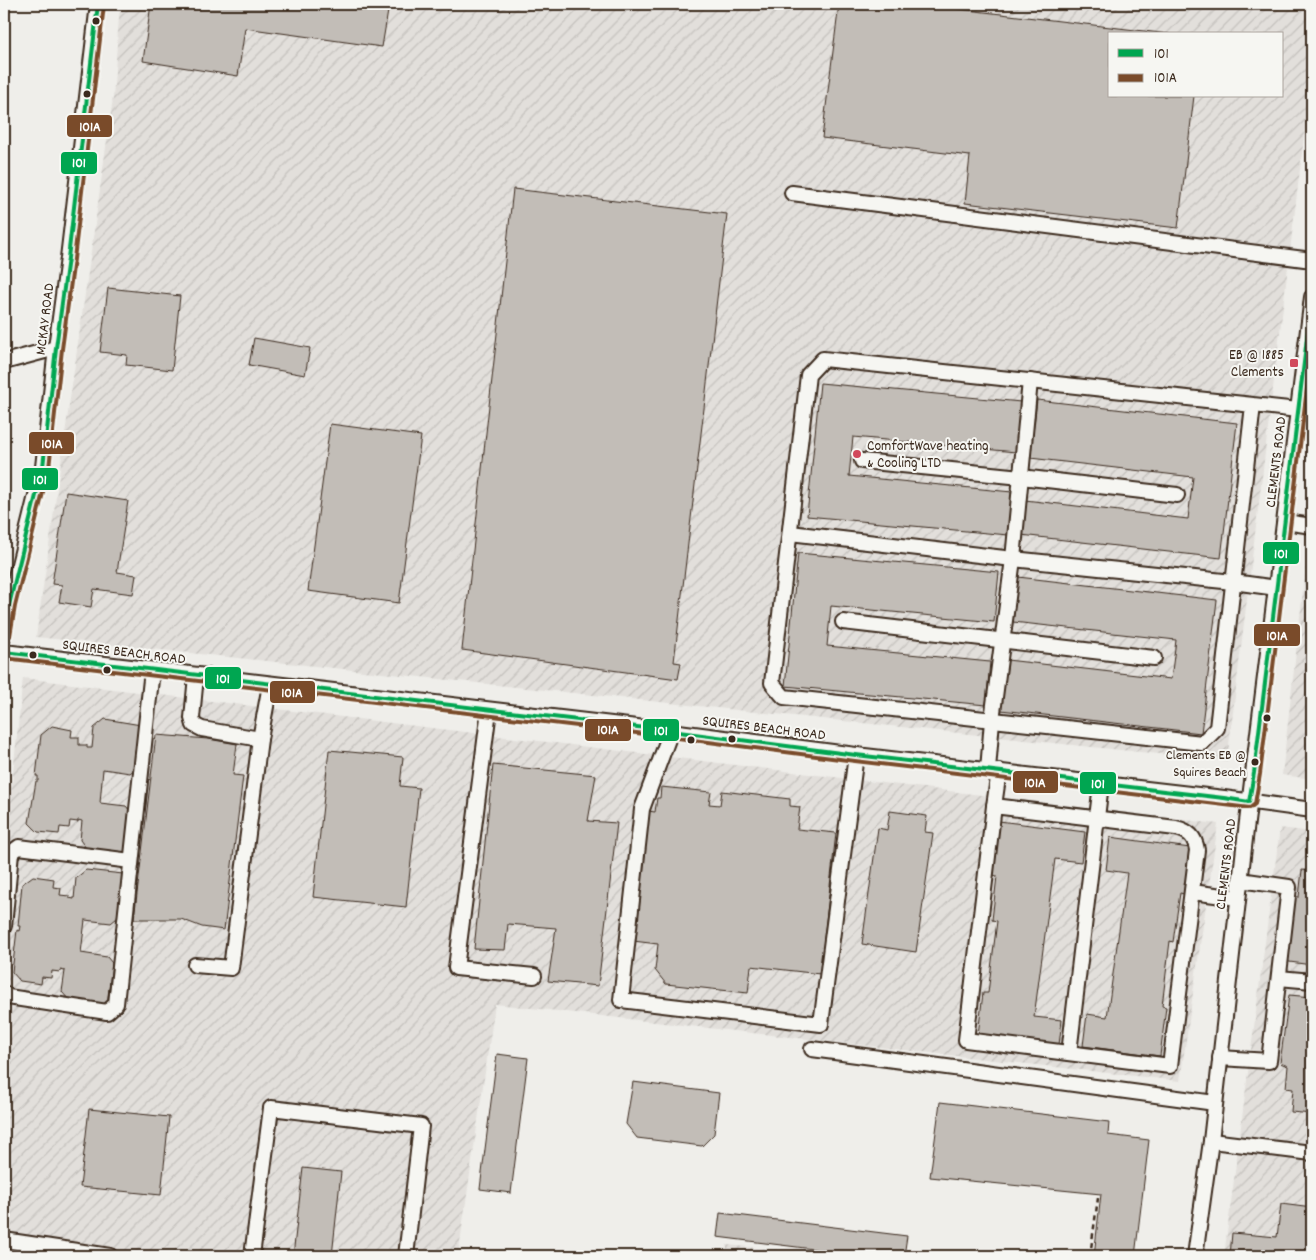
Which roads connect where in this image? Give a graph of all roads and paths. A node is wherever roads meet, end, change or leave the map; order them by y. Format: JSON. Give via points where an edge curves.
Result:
{"nodes":[{"id":1,"x":98,"y":4,"type":"edge"},
{"id":2,"x":792,"y":193,"type":"dead end"},
{"id":3,"x":1312,"y":260,"type":"edge"},
{"id":4,"x":1312,"y":297,"type":"edge"},
{"id":5,"x":1309,"y":342,"type":"edge"},
{"id":6,"x":56,"y":348,"type":"junction"},
{"id":7,"x":4,"y":362,"type":"edge"},
{"id":8,"x":1030,"y":381,"type":"junction"},
{"id":9,"x":1307,"y":381,"type":"edge"},
{"id":10,"x":1253,"y":405,"type":"junction"},
{"id":11,"x":1298,"y":410,"type":"junction"},
{"id":12,"x":862,"y":461,"type":"dead end"},
{"id":13,"x":1021,"y":477,"type":"junction"},
{"id":14,"x":1177,"y":495,"type":"dead end"},
{"id":15,"x":1285,"y":522,"type":"junction"},
{"id":16,"x":1312,"y":526,"type":"edge"},
{"id":17,"x":790,"y":533,"type":"junction"},
{"id":18,"x":1013,"y":559,"type":"junction"},
{"id":19,"x":1234,"y":582,"type":"junction"},
{"id":20,"x":1277,"y":588,"type":"junction"},
{"id":21,"x":843,"y":622,"type":"dead end"},
{"id":22,"x":4,"y":635,"type":"edge"},
{"id":23,"x":1002,"y":640,"type":"junction"},
{"id":24,"x":4,"y":652,"type":"edge"},
{"id":25,"x":1154,"y":658,"type":"dead end"},
{"id":26,"x":152,"y":670,"type":"junction"},
{"id":27,"x":196,"y":676,"type":"junction"},
{"id":28,"x":270,"y":685,"type":"junction"},
{"id":29,"x":489,"y":710,"type":"junction"},
{"id":30,"x":992,"y":720,"type":"junction"},
{"id":31,"x":671,"y":731,"type":"junction"},
{"id":32,"x":260,"y":738,"type":"junction"},
{"id":33,"x":856,"y":755,"type":"junction"},
{"id":34,"x":993,"y":771,"type":"junction"},
{"id":35,"x":1101,"y":784,"type":"junction"},
{"id":36,"x":1249,"y":802,"type":"junction"},
{"id":37,"x":994,"y":806,"type":"junction"},
{"id":38,"x":1312,"y":810,"type":"edge"},
{"id":39,"x":1097,"y":818,"type":"junction"},
{"id":40,"x":8,"y":852,"type":"edge"},
{"id":41,"x":131,"y":862,"type":"junction"},
{"id":42,"x":1240,"y":880,"type":"junction"},
{"id":43,"x":1192,"y":892,"type":"junction"},
{"id":44,"x":1238,"y":898,"type":"junction"},
{"id":45,"x":4,"y":926,"type":"edge"},
{"id":46,"x":194,"y":965,"type":"dead end"},
{"id":47,"x":534,"y":976,"type":"dead end"},
{"id":48,"x":1279,"y":978,"type":"junction"},
{"id":49,"x":1312,"y":982,"type":"edge"},
{"id":50,"x":4,"y":993,"type":"edge"},
{"id":51,"x":812,"y":1049,"type":"dead end"},
{"id":52,"x":1069,"y":1053,"type":"junction"},
{"id":53,"x":1220,"y":1058,"type":"junction"},
{"id":54,"x":1215,"y":1103,"type":"junction"},
{"id":55,"x":1211,"y":1141,"type":"junction"},
{"id":56,"x":1312,"y":1153,"type":"edge"},
{"id":57,"x":1098,"y":1198,"type":"dead end"},
{"id":58,"x":4,"y":1240,"type":"edge"},
{"id":59,"x":110,"y":1256,"type":"edge"},
{"id":60,"x":252,"y":1256,"type":"edge"},
{"id":61,"x":406,"y":1256,"type":"edge"},
{"id":62,"x":1090,"y":1256,"type":"edge"},
{"id":63,"x":1196,"y":1256,"type":"edge"}],
"edges":[{"from":1,"to":6,"type":"street","name":"MCKAY ROAD"},
{"from":2,"to":3,"type":"street"},
{"from":4,"to":5,"type":"street","name":"CLEMENTS ROAD"},
{"from":5,"to":9,"type":"street","name":"CLEMENTS ROAD"},
{"from":6,"to":7,"type":"street"},
{"from":6,"to":22,"type":"street","name":"MCKAY ROAD","via":[[43,467]]},
{"from":8,"to":10,"type":"street"},
{"from":8,"to":13,"type":"street"},
{"from":8,"to":17,"type":"street","via":[[823,359],[808,375]]},
{"from":9,"to":11,"type":"street","name":"CLEMENTS ROAD"},
{"from":10,"to":11,"type":"street"},
{"from":10,"to":19,"type":"street"},
{"from":11,"to":15,"type":"street","name":"CLEMENTS ROAD"},
{"from":12,"to":13,"type":"street"},
{"from":13,"to":14,"type":"street"},
{"from":13,"to":18,"type":"street"},
{"from":15,"to":16,"type":"street"},
{"from":15,"to":20,"type":"street","name":"CLEMENTS ROAD"},
{"from":17,"to":18,"type":"street"},
{"from":17,"to":30,"type":"street","via":[[772,682],[784,697]]},
{"from":18,"to":19,"type":"street"},
{"from":18,"to":23,"type":"street"},
{"from":19,"to":20,"type":"street"},
{"from":19,"to":30,"type":"street","via":[[1217,728],[1202,743]]},
{"from":20,"to":36,"type":"street","name":"CLEMENTS ROAD"},
{"from":21,"to":23,"type":"street"},
{"from":23,"to":25,"type":"street"},
{"from":23,"to":30,"type":"street"},
{"from":24,"to":26,"type":"street","name":"SQUIRES BEACH ROAD"},
{"from":26,"to":27,"type":"street","name":"SQUIRES BEACH ROAD"},
{"from":26,"to":41,"type":"street"},
{"from":27,"to":28,"type":"street","name":"SQUIRES BEACH ROAD"},
{"from":27,"to":32,"type":"street","via":[[194,725]]},
{"from":28,"to":29,"type":"street","name":"SQUIRES BEACH ROAD"},
{"from":28,"to":32,"type":"street"},
{"from":29,"to":31,"type":"street","name":"SQUIRES BEACH ROAD"},
{"from":29,"to":47,"type":"street","via":[[456,968]]},
{"from":30,"to":34,"type":"street"},
{"from":31,"to":33,"type":"street","name":"SQUIRES BEACH ROAD"},
{"from":31,"to":33,"type":"street","via":[[642,810],[621,1000],[821,1024]]},
{"from":32,"to":46,"type":"street","via":[[231,968]]},
{"from":33,"to":34,"type":"street","name":"SQUIRES BEACH ROAD"},
{"from":34,"to":35,"type":"street","name":"SQUIRES BEACH ROAD"},
{"from":34,"to":37,"type":"street"},
{"from":35,"to":36,"type":"street","name":"SQUIRES BEACH ROAD"},
{"from":35,"to":39,"type":"street"},
{"from":36,"to":38,"type":"street","name":"SQUIRES BEACH ROAD"},
{"from":36,"to":42,"type":"street","name":"CLEMENTS ROAD"},
{"from":37,"to":39,"type":"street"},
{"from":37,"to":52,"type":"street","via":[[966,1040]]},
{"from":39,"to":43,"type":"street","via":[[1176,828],[1189,833],[1197,850]]},
{"from":39,"to":52,"type":"street"},
{"from":40,"to":41,"type":"street","via":[[19,847]]},
{"from":40,"to":45,"type":"street"},
{"from":41,"to":50,"type":"street","via":[[116,1004],[107,1012],[8,997]]},
{"from":42,"to":44,"type":"street","name":"CLEMENTS ROAD"},
{"from":42,"to":48,"type":"street","via":[[1289,888]]},
{"from":43,"to":44,"type":"street"},
{"from":43,"to":52,"type":"street","via":[[1170,1066]]},
{"from":44,"to":53,"type":"street","name":"CLEMENTS ROAD"},
{"from":48,"to":49,"type":"street"},
{"from":48,"to":53,"type":"street","via":[[1269,1061]]},
{"from":51,"to":54,"type":"street"},
{"from":53,"to":54,"type":"street","name":"CLEMENTS ROAD"},
{"from":54,"to":55,"type":"street","name":"CLEMENTS ROAD"},
{"from":55,"to":56,"type":"street"},
{"from":55,"to":63,"type":"street","name":"CLEMENTS ROAD"},
{"from":57,"to":62,"type":"path"},
{"from":58,"to":59,"type":"street"},
{"from":60,"to":61,"type":"street","via":[[271,1108],[421,1126]]}]}
